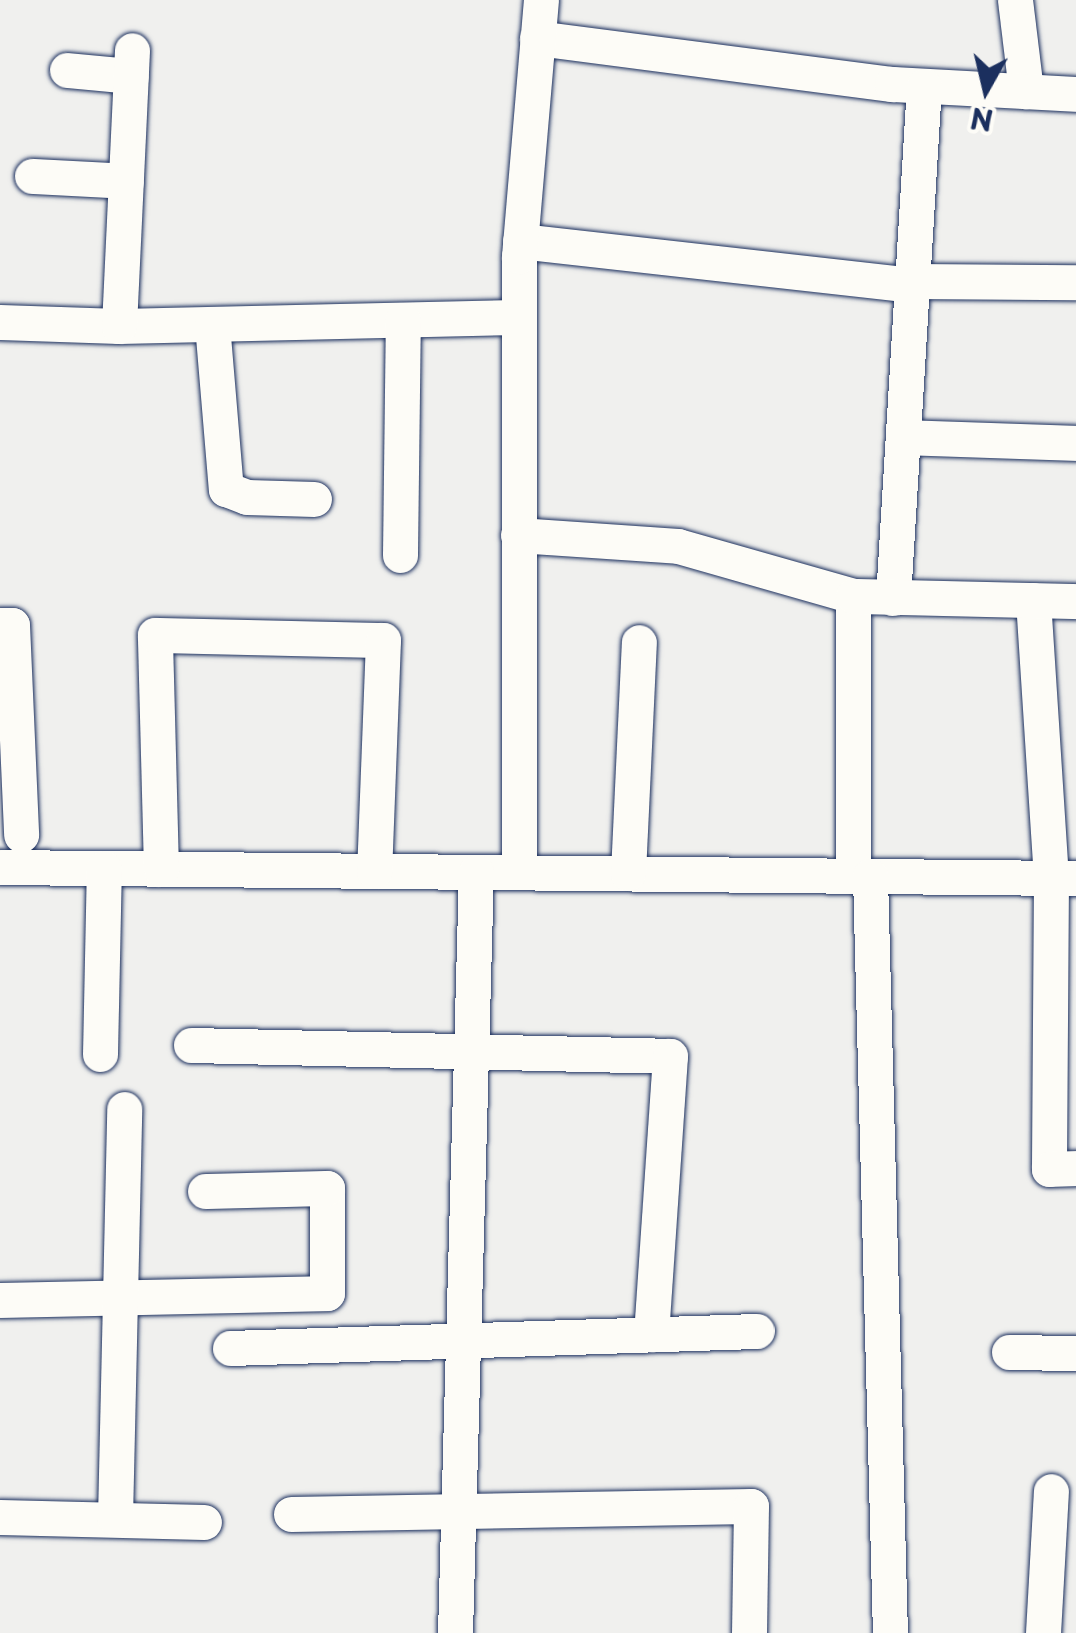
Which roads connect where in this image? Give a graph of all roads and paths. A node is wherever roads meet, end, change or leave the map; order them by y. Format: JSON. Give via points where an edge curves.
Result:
{"nodes":[{"id":1,"x":540,"y":0,"type":"edge"},
{"id":2,"x":1015,"y":0,"type":"edge"},
{"id":3,"x":537,"y":38,"type":"junction"},
{"id":4,"x":67,"y":70,"type":"dead end"},
{"id":5,"x":924,"y":86,"type":"junction"},
{"id":6,"x":1026,"y":91,"type":"junction"},
{"id":7,"x":1076,"y":94,"type":"edge"},
{"id":8,"x":32,"y":176,"type":"dead end"},
{"id":9,"x":126,"y":182,"type":"junction"},
{"id":10,"x":520,"y":241,"type":"junction"},
{"id":11,"x":1076,"y":282,"type":"edge"},
{"id":12,"x":912,"y":283,"type":"junction"},
{"id":13,"x":518,"y":317,"type":"junction"},
{"id":14,"x":402,"y":320,"type":"junction"},
{"id":15,"x":0,"y":322,"type":"edge"},
{"id":16,"x":212,"y":324,"type":"junction"},
{"id":17,"x":119,"y":326,"type":"junction"},
{"id":18,"x":904,"y":437,"type":"junction"},
{"id":19,"x":1076,"y":443,"type":"edge"},
{"id":20,"x":314,"y":499,"type":"dead end"},
{"id":21,"x":518,"y":535,"type":"junction"},
{"id":22,"x":400,"y":555,"type":"dead end"},
{"id":23,"x":853,"y":596,"type":"junction"},
{"id":24,"x":892,"y":598,"type":"junction"},
{"id":25,"x":1033,"y":600,"type":"junction"},
{"id":26,"x":1076,"y":601,"type":"edge"},
{"id":27,"x":0,"y":625,"type":"edge"},
{"id":28,"x":639,"y":642,"type":"dead end"},
{"id":29,"x":21,"y":835,"type":"dead end"},
{"id":30,"x":0,"y":867,"type":"edge"},
{"id":31,"x":104,"y":868,"type":"junction"},
{"id":32,"x":161,"y":869,"type":"junction"},
{"id":33,"x":374,"y":871,"type":"junction"},
{"id":34,"x":476,"y":872,"type":"junction"},
{"id":35,"x":519,"y":872,"type":"junction"},
{"id":36,"x":628,"y":873,"type":"junction"},
{"id":37,"x":862,"y":876,"type":"junction"},
{"id":38,"x":1064,"y":878,"type":"edge"},
{"id":39,"x":191,"y":1045,"type":"dead end"},
{"id":40,"x":475,"y":1053,"type":"junction"},
{"id":41,"x":100,"y":1054,"type":"dead end"},
{"id":42,"x":124,"y":1109,"type":"dead end"},
{"id":43,"x":1076,"y":1168,"type":"edge"},
{"id":44,"x":205,"y":1191,"type":"dead end"},
{"id":45,"x":122,"y":1296,"type":"junction"},
{"id":46,"x":0,"y":1300,"type":"edge"},
{"id":47,"x":757,"y":1331,"type":"dead end"},
{"id":48,"x":651,"y":1334,"type":"junction"},
{"id":49,"x":464,"y":1340,"type":"junction"},
{"id":50,"x":230,"y":1348,"type":"dead end"},
{"id":51,"x":1009,"y":1352,"type":"dead end"},
{"id":52,"x":1076,"y":1353,"type":"edge"},
{"id":53,"x":1050,"y":1491,"type":"dead end"},
{"id":54,"x":458,"y":1511,"type":"junction"},
{"id":55,"x":291,"y":1514,"type":"dead end"},
{"id":56,"x":0,"y":1517,"type":"edge"},
{"id":57,"x":115,"y":1518,"type":"junction"},
{"id":58,"x":204,"y":1522,"type":"dead end"},
{"id":59,"x":455,"y":1633,"type":"edge"},
{"id":60,"x":749,"y":1633,"type":"edge"},
{"id":61,"x":890,"y":1633,"type":"edge"},
{"id":62,"x":1043,"y":1633,"type":"edge"}],
"edges":[{"from":1,"to":3,"type":"street"},
{"from":2,"to":6,"type":"street"},
{"from":3,"to":5,"type":"street"},
{"from":3,"to":10,"type":"street"},
{"from":4,"to":9,"type":"street","via":[[132,63]]},
{"from":5,"to":6,"type":"street"},
{"from":5,"to":12,"type":"street"},
{"from":6,"to":7,"type":"street"},
{"from":8,"to":9,"type":"street"},
{"from":9,"to":17,"type":"street"},
{"from":10,"to":12,"type":"street"},
{"from":10,"to":13,"type":"street"},
{"from":11,"to":12,"type":"street"},
{"from":12,"to":18,"type":"street"},
{"from":13,"to":14,"type":"street"},
{"from":13,"to":21,"type":"street"},
{"from":14,"to":16,"type":"street"},
{"from":14,"to":22,"type":"street"},
{"from":15,"to":17,"type":"street"},
{"from":16,"to":17,"type":"street"},
{"from":16,"to":20,"type":"street","via":[[226,489],[248,497]]},
{"from":18,"to":19,"type":"street"},
{"from":18,"to":24,"type":"street"},
{"from":21,"to":23,"type":"street","via":[[678,546]]},
{"from":21,"to":35,"type":"street"},
{"from":23,"to":24,"type":"street"},
{"from":23,"to":37,"type":"street"},
{"from":24,"to":25,"type":"street"},
{"from":25,"to":26,"type":"street"},
{"from":25,"to":38,"type":"street"},
{"from":27,"to":29,"type":"street","via":[[12,625]]},
{"from":28,"to":36,"type":"street"},
{"from":30,"to":31,"type":"street"},
{"from":31,"to":32,"type":"street"},
{"from":31,"to":41,"type":"street"},
{"from":32,"to":33,"type":"street"},
{"from":32,"to":33,"type":"street","via":[[155,635],[383,640]]},
{"from":33,"to":34,"type":"street"},
{"from":34,"to":35,"type":"street"},
{"from":34,"to":40,"type":"street"},
{"from":35,"to":36,"type":"street"},
{"from":36,"to":37,"type":"street"},
{"from":37,"to":38,"type":"street"},
{"from":37,"to":61,"type":"street"},
{"from":38,"to":43,"type":"street","via":[[1049,1170]]},
{"from":39,"to":40,"type":"street"},
{"from":40,"to":48,"type":"street","via":[[670,1056]]},
{"from":40,"to":49,"type":"street"},
{"from":42,"to":45,"type":"street"},
{"from":44,"to":45,"type":"street","via":[[327,1188],[327,1293]]},
{"from":45,"to":46,"type":"street"},
{"from":45,"to":57,"type":"street"},
{"from":47,"to":48,"type":"street"},
{"from":48,"to":49,"type":"street"},
{"from":49,"to":50,"type":"street"},
{"from":49,"to":54,"type":"street"},
{"from":51,"to":52,"type":"street"},
{"from":53,"to":62,"type":"street"},
{"from":54,"to":55,"type":"street"},
{"from":54,"to":59,"type":"street"},
{"from":54,"to":60,"type":"street","via":[[750,1506]]},
{"from":56,"to":57,"type":"street"},
{"from":57,"to":58,"type":"street"}]}
